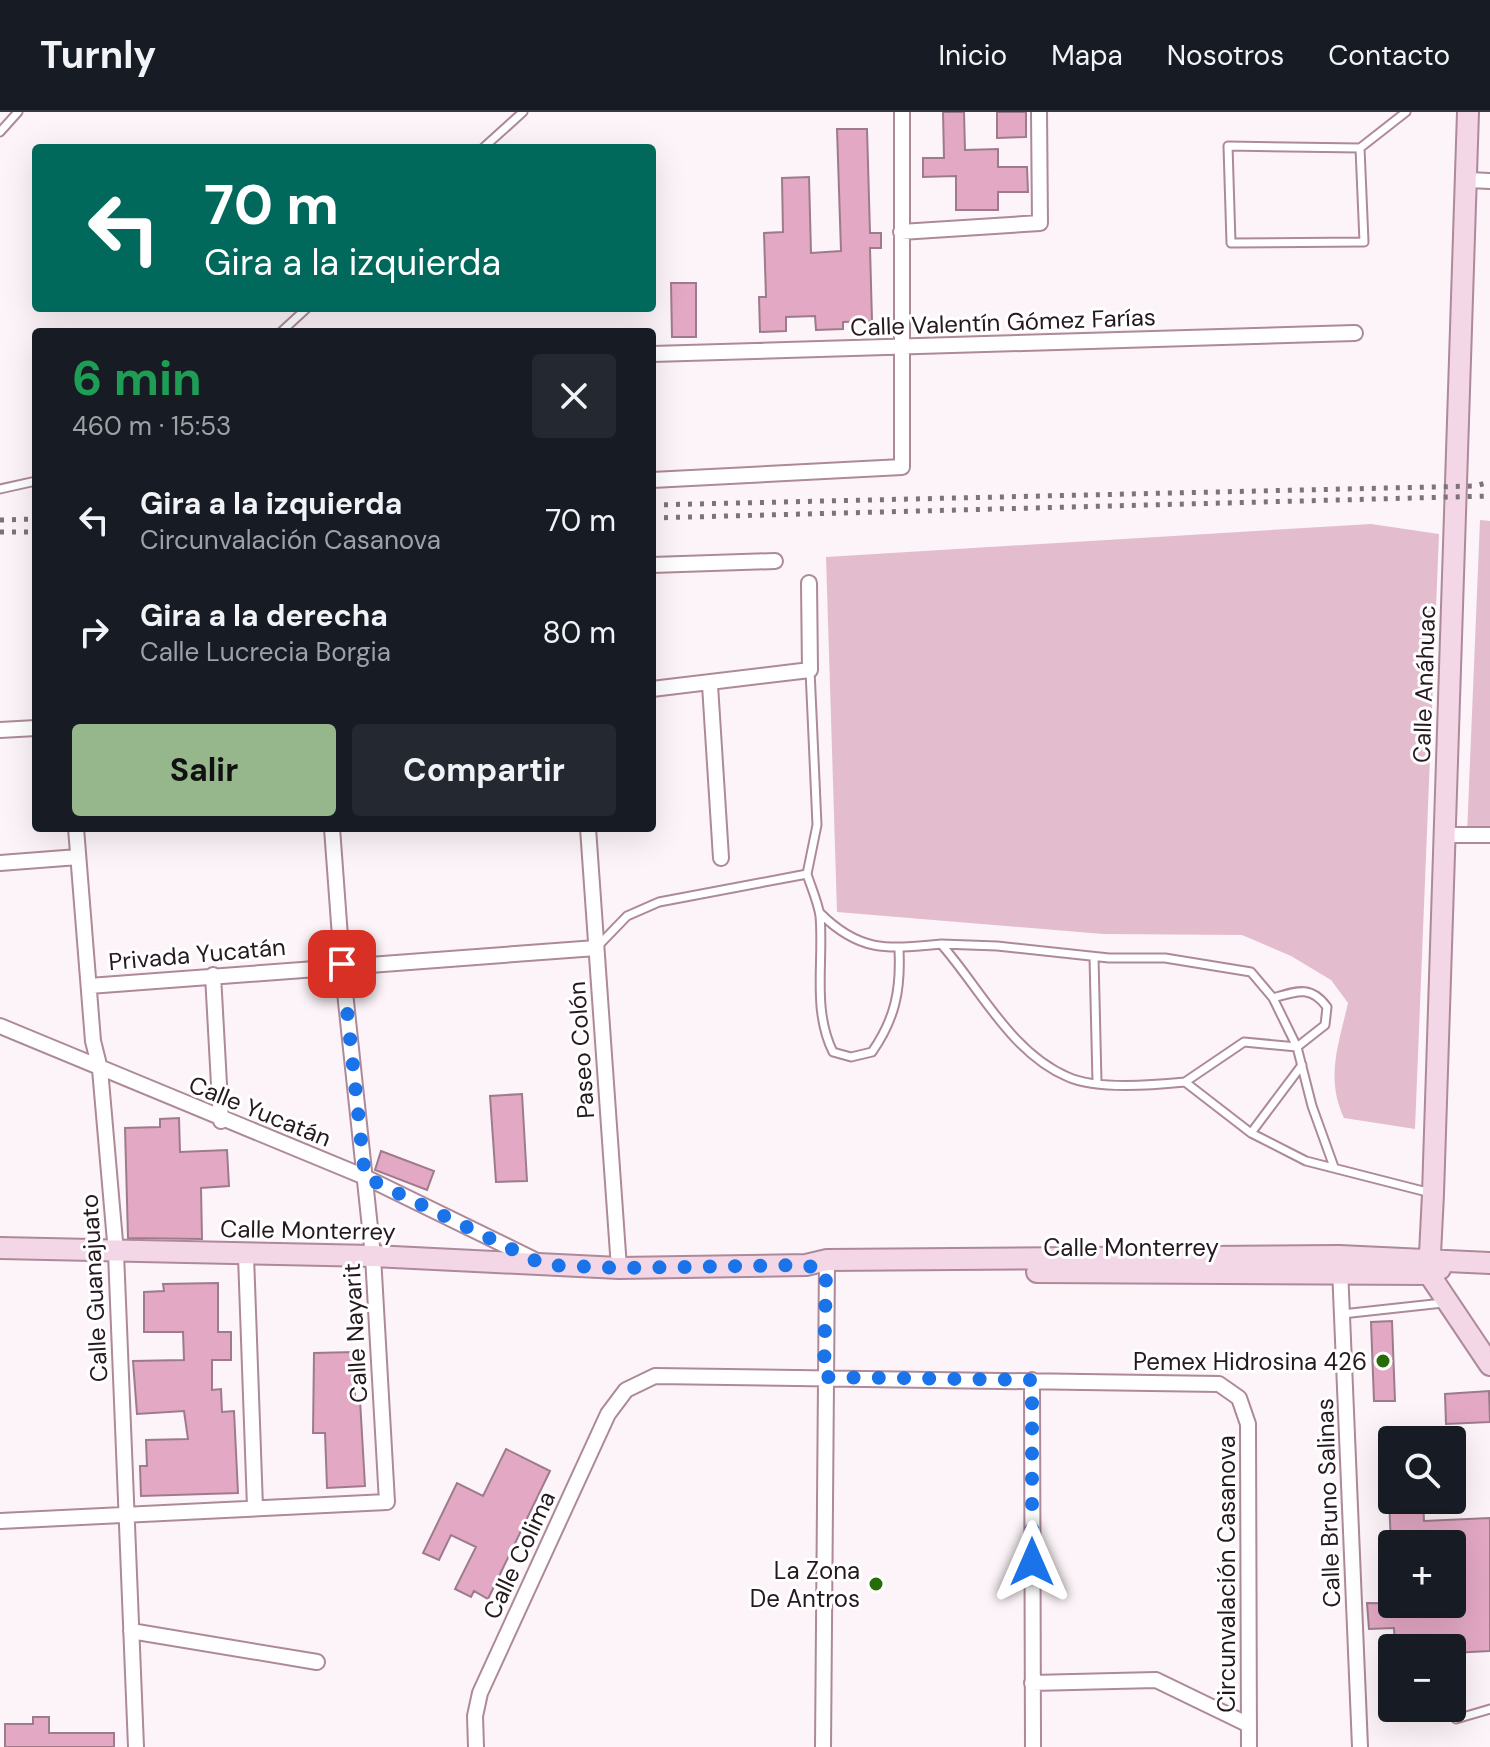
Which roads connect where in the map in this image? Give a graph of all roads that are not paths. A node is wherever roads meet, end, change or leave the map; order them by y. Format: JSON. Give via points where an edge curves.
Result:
{"nodes":[{"id":1,"x":18,"y":112,"type":"edge"},
{"id":2,"x":523,"y":112,"type":"edge"},
{"id":3,"x":902,"y":112,"type":"edge"},
{"id":4,"x":1039,"y":112,"type":"edge"},
{"id":5,"x":1406,"y":112,"type":"edge"},
{"id":6,"x":1468,"y":112,"type":"edge"},
{"id":7,"x":0,"y":132,"type":"edge"},
{"id":8,"x":487,"y":144,"type":"edge"},
{"id":9,"x":1360,"y":148,"type":"junction"},
{"id":10,"x":1468,"y":180,"type":"junction"},
{"id":11,"x":1490,"y":181,"type":"edge"},
{"id":12,"x":901,"y":232,"type":"junction"},
{"id":13,"x":303,"y":312,"type":"edge"},
{"id":14,"x":285,"y":328,"type":"edge"},
{"id":15,"x":1355,"y":333,"type":"dead end"},
{"id":16,"x":900,"y":348,"type":"junction"},
{"id":17,"x":656,"y":354,"type":"edge"},
{"id":18,"x":656,"y":480,"type":"edge"},
{"id":19,"x":32,"y":482,"type":"edge"},
{"id":20,"x":0,"y":489,"type":"edge"},
{"id":21,"x":775,"y":561,"type":"dead end"},
{"id":22,"x":656,"y":565,"type":"edge"},
{"id":23,"x":809,"y":583,"type":"dead end"},
{"id":24,"x":810,"y":670,"type":"junction"},
{"id":25,"x":710,"y":685,"type":"junction"},
{"id":26,"x":656,"y":689,"type":"edge"},
{"id":27,"x":32,"y":728,"type":"edge"},
{"id":28,"x":0,"y":730,"type":"edge"},
{"id":29,"x":76,"y":832,"type":"edge"},
{"id":30,"x":332,"y":832,"type":"edge"},
{"id":31,"x":588,"y":832,"type":"edge"},
{"id":32,"x":1444,"y":835,"type":"junction"},
{"id":33,"x":1490,"y":835,"type":"edge"},
{"id":34,"x":78,"y":857,"type":"junction"},
{"id":35,"x":721,"y":858,"type":"dead end"},
{"id":36,"x":0,"y":863,"type":"edge"},
{"id":37,"x":807,"y":874,"type":"junction"},
{"id":38,"x":820,"y":913,"type":"junction"},
{"id":39,"x":941,"y":944,"type":"junction"},
{"id":40,"x":596,"y":948,"type":"junction"},
{"id":41,"x":899,"y":950,"type":"junction"},
{"id":42,"x":1094,"y":957,"type":"junction"},
{"id":43,"x":342,"y":964,"type":"junction"},
{"id":44,"x":213,"y":975,"type":"junction"},
{"id":45,"x":89,"y":986,"type":"junction"},
{"id":46,"x":1273,"y":998,"type":"junction"},
{"id":47,"x":0,"y":1026,"type":"edge"},
{"id":48,"x":1297,"y":1047,"type":"junction"},
{"id":49,"x":1302,"y":1065,"type":"junction"},
{"id":50,"x":100,"y":1069,"type":"junction"},
{"id":51,"x":1097,"y":1082,"type":"junction"},
{"id":52,"x":1185,"y":1082,"type":"junction"},
{"id":53,"x":221,"y":1121,"type":"junction"},
{"id":54,"x":1251,"y":1133,"type":"junction"},
{"id":55,"x":1334,"y":1167,"type":"junction"},
{"id":56,"x":365,"y":1177,"type":"junction"},
{"id":57,"x":1433,"y":1194,"type":"junction"},
{"id":58,"x":0,"y":1248,"type":"edge"},
{"id":59,"x":116,"y":1253,"type":"junction"},
{"id":60,"x":246,"y":1256,"type":"junction"},
{"id":61,"x":373,"y":1256,"type":"junction"},
{"id":62,"x":1490,"y":1263,"type":"edge"},
{"id":63,"x":544,"y":1265,"type":"junction"},
{"id":64,"x":1340,"y":1265,"type":"junction"},
{"id":65,"x":826,"y":1266,"type":"junction"},
{"id":66,"x":1428,"y":1266,"type":"junction"},
{"id":67,"x":619,"y":1268,"type":"junction"},
{"id":68,"x":1449,"y":1303,"type":"junction"},
{"id":69,"x":1342,"y":1314,"type":"junction"},
{"id":70,"x":1490,"y":1365,"type":"edge"},
{"id":71,"x":824,"y":1377,"type":"junction"},
{"id":72,"x":1032,"y":1380,"type":"junction"},
{"id":73,"x":626,"y":1390,"type":"joint"},
{"id":74,"x":255,"y":1507,"type":"junction"},
{"id":75,"x":127,"y":1512,"type":"junction"},
{"id":76,"x":0,"y":1521,"type":"edge"},
{"id":77,"x":131,"y":1631,"type":"junction"},
{"id":78,"x":317,"y":1662,"type":"dead end"},
{"id":79,"x":1032,"y":1683,"type":"junction"},
{"id":80,"x":1490,"y":1709,"type":"edge"},
{"id":81,"x":1466,"y":1716,"type":"edge"},
{"id":82,"x":1249,"y":1725,"type":"junction"},
{"id":83,"x":136,"y":1747,"type":"edge"},
{"id":84,"x":476,"y":1747,"type":"edge"},
{"id":85,"x":823,"y":1747,"type":"edge"},
{"id":86,"x":1033,"y":1747,"type":"edge"},
{"id":87,"x":1249,"y":1747,"type":"edge"},
{"id":88,"x":1360,"y":1747,"type":"edge"}],
"edges":[{"from":1,"to":7,"type":"lane"},
{"from":2,"to":8,"type":"lane"},
{"from":3,"to":12,"type":"street"},
{"from":4,"to":12,"type":"street","via":[[1040,223]]},
{"from":5,"to":9,"type":"lane"},
{"from":6,"to":10,"type":"street","name":"Calle Anáhuac"},
{"from":9,"to":9,"type":"lane","via":[[1228,146],[1231,243],[1364,242]]},
{"from":10,"to":11,"type":"street"},
{"from":10,"to":32,"type":"street","name":"Calle Anáhuac"},
{"from":12,"to":16,"type":"street"},
{"from":13,"to":14,"type":"lane"},
{"from":15,"to":16,"type":"street","name":"Calle Valentín Gómez Farías"},
{"from":16,"to":17,"type":"street","name":"Calle Valentín Gómez Farías"},
{"from":16,"to":18,"type":"street","via":[[902,467]]},
{"from":19,"to":20,"type":"lane"},
{"from":21,"to":22,"type":"street"},
{"from":23,"to":24,"type":"street"},
{"from":24,"to":25,"type":"street"},
{"from":24,"to":37,"type":"lane","via":[[817,825]]},
{"from":25,"to":26,"type":"street"},
{"from":25,"to":35,"type":"street"},
{"from":27,"to":28,"type":"street"},
{"from":29,"to":34,"type":"street","name":"Calle Guanajuato"},
{"from":30,"to":43,"type":"street","name":"Calle Nayarit"},
{"from":31,"to":40,"type":"street","name":"Paseo Colón"},
{"from":32,"to":33,"type":"street"},
{"from":32,"to":57,"type":"street","name":"Calle Anáhuac"},
{"from":34,"to":36,"type":"street"},
{"from":34,"to":45,"type":"street","name":"Calle Guanajuato"},
{"from":37,"to":38,"type":"lane"},
{"from":37,"to":40,"type":"lane","via":[[659,902],[627,916]]},
{"from":38,"to":41,"type":"lane","via":[[839,932]]},
{"from":38,"to":41,"type":"lane","via":[[820,1004],[833,1052],[851,1057],[872,1052],[889,1028],[901,986]]},
{"from":39,"to":41,"type":"lane"},
{"from":39,"to":42,"type":"lane"},
{"from":39,"to":51,"type":"lane","via":[[1030,1051],[1069,1078]]},
{"from":40,"to":43,"type":"street","name":"Privada Yucatán"},
{"from":40,"to":67,"type":"street","name":"Paseo Colón"},
{"from":42,"to":46,"type":"lane","via":[[1165,958],[1251,972]]},
{"from":42,"to":51,"type":"lane"},
{"from":43,"to":44,"type":"street","name":"Privada Yucatán"},
{"from":43,"to":56,"type":"street","name":"Calle Nayarit"},
{"from":44,"to":45,"type":"street","name":"Privada Yucatán"},
{"from":44,"to":53,"type":"street"},
{"from":45,"to":50,"type":"street","name":"Calle Guanajuato"},
{"from":46,"to":48,"type":"lane"},
{"from":46,"to":48,"type":"lane","via":[[1302,989],[1318,994],[1327,1007],[1325,1025]]},
{"from":47,"to":50,"type":"street","name":"Calle Yucatán"},
{"from":48,"to":49,"type":"lane"},
{"from":48,"to":52,"type":"lane","via":[[1244,1042]]},
{"from":49,"to":54,"type":"lane"},
{"from":49,"to":55,"type":"lane"},
{"from":50,"to":53,"type":"street","name":"Calle Yucatán"},
{"from":50,"to":59,"type":"street","name":"Calle Guanajuato"},
{"from":51,"to":52,"type":"lane","via":[[1136,1087]]},
{"from":52,"to":54,"type":"lane"},
{"from":53,"to":56,"type":"street","name":"Calle Yucatán"},
{"from":54,"to":55,"type":"lane","via":[[1306,1161]]},
{"from":55,"to":57,"type":"lane"},
{"from":56,"to":61,"type":"street","name":"Calle Nayarit"},
{"from":56,"to":63,"type":"street","name":"Calle Yucatán"},
{"from":57,"to":66,"type":"street","name":"Calle Anáhuac"},
{"from":58,"to":59,"type":"street","name":"Calle Monterrey"},
{"from":59,"to":60,"type":"street","name":"Calle Monterrey"},
{"from":59,"to":75,"type":"street","name":"Calle Guanajuato"},
{"from":60,"to":61,"type":"street","name":"Calle Monterrey"},
{"from":60,"to":74,"type":"street"},
{"from":61,"to":63,"type":"street","name":"Calle Monterrey"},
{"from":61,"to":74,"type":"street","name":"Calle Nayarit","via":[[387,1502]]},
{"from":62,"to":66,"type":"street","name":"Calle Monterrey"},
{"from":63,"to":67,"type":"street","name":"Calle Monterrey"},
{"from":64,"to":65,"type":"street","name":"Calle Monterrey"},
{"from":64,"to":66,"type":"street","name":"Calle Monterrey"},
{"from":64,"to":69,"type":"street","name":"Calle Bruno Salinas"},
{"from":65,"to":67,"type":"street","name":"Calle Monterrey"},
{"from":65,"to":71,"type":"street"},
{"from":66,"to":68,"type":"street"},
{"from":68,"to":69,"type":"lane"},
{"from":68,"to":70,"type":"street"},
{"from":69,"to":88,"type":"street","name":"Calle Bruno Salinas"},
{"from":71,"to":72,"type":"street","name":"Circunvalación Casanova"},
{"from":71,"to":73,"type":"street","name":"Circunvalación Casanova","via":[[655,1376]]},
{"from":71,"to":85,"type":"street"},
{"from":72,"to":79,"type":"street"},
{"from":72,"to":82,"type":"street","name":"Circunvalación Casanova","via":[[1219,1384],[1239,1398],[1248,1424]]},
{"from":73,"to":84,"type":"street","name":"Calle Colima","via":[[608,1414],[480,1693]]},
{"from":74,"to":75,"type":"street"},
{"from":75,"to":76,"type":"street"},
{"from":75,"to":77,"type":"street","name":"Calle Guanajuato"},
{"from":77,"to":78,"type":"street"},
{"from":77,"to":83,"type":"street","name":"Calle Guanajuato"},
{"from":79,"to":82,"type":"street","via":[[1156,1680]]},
{"from":79,"to":86,"type":"street"},
{"from":80,"to":81,"type":"lane"},
{"from":82,"to":87,"type":"street","name":"Circunvalación Casanova"}]}
